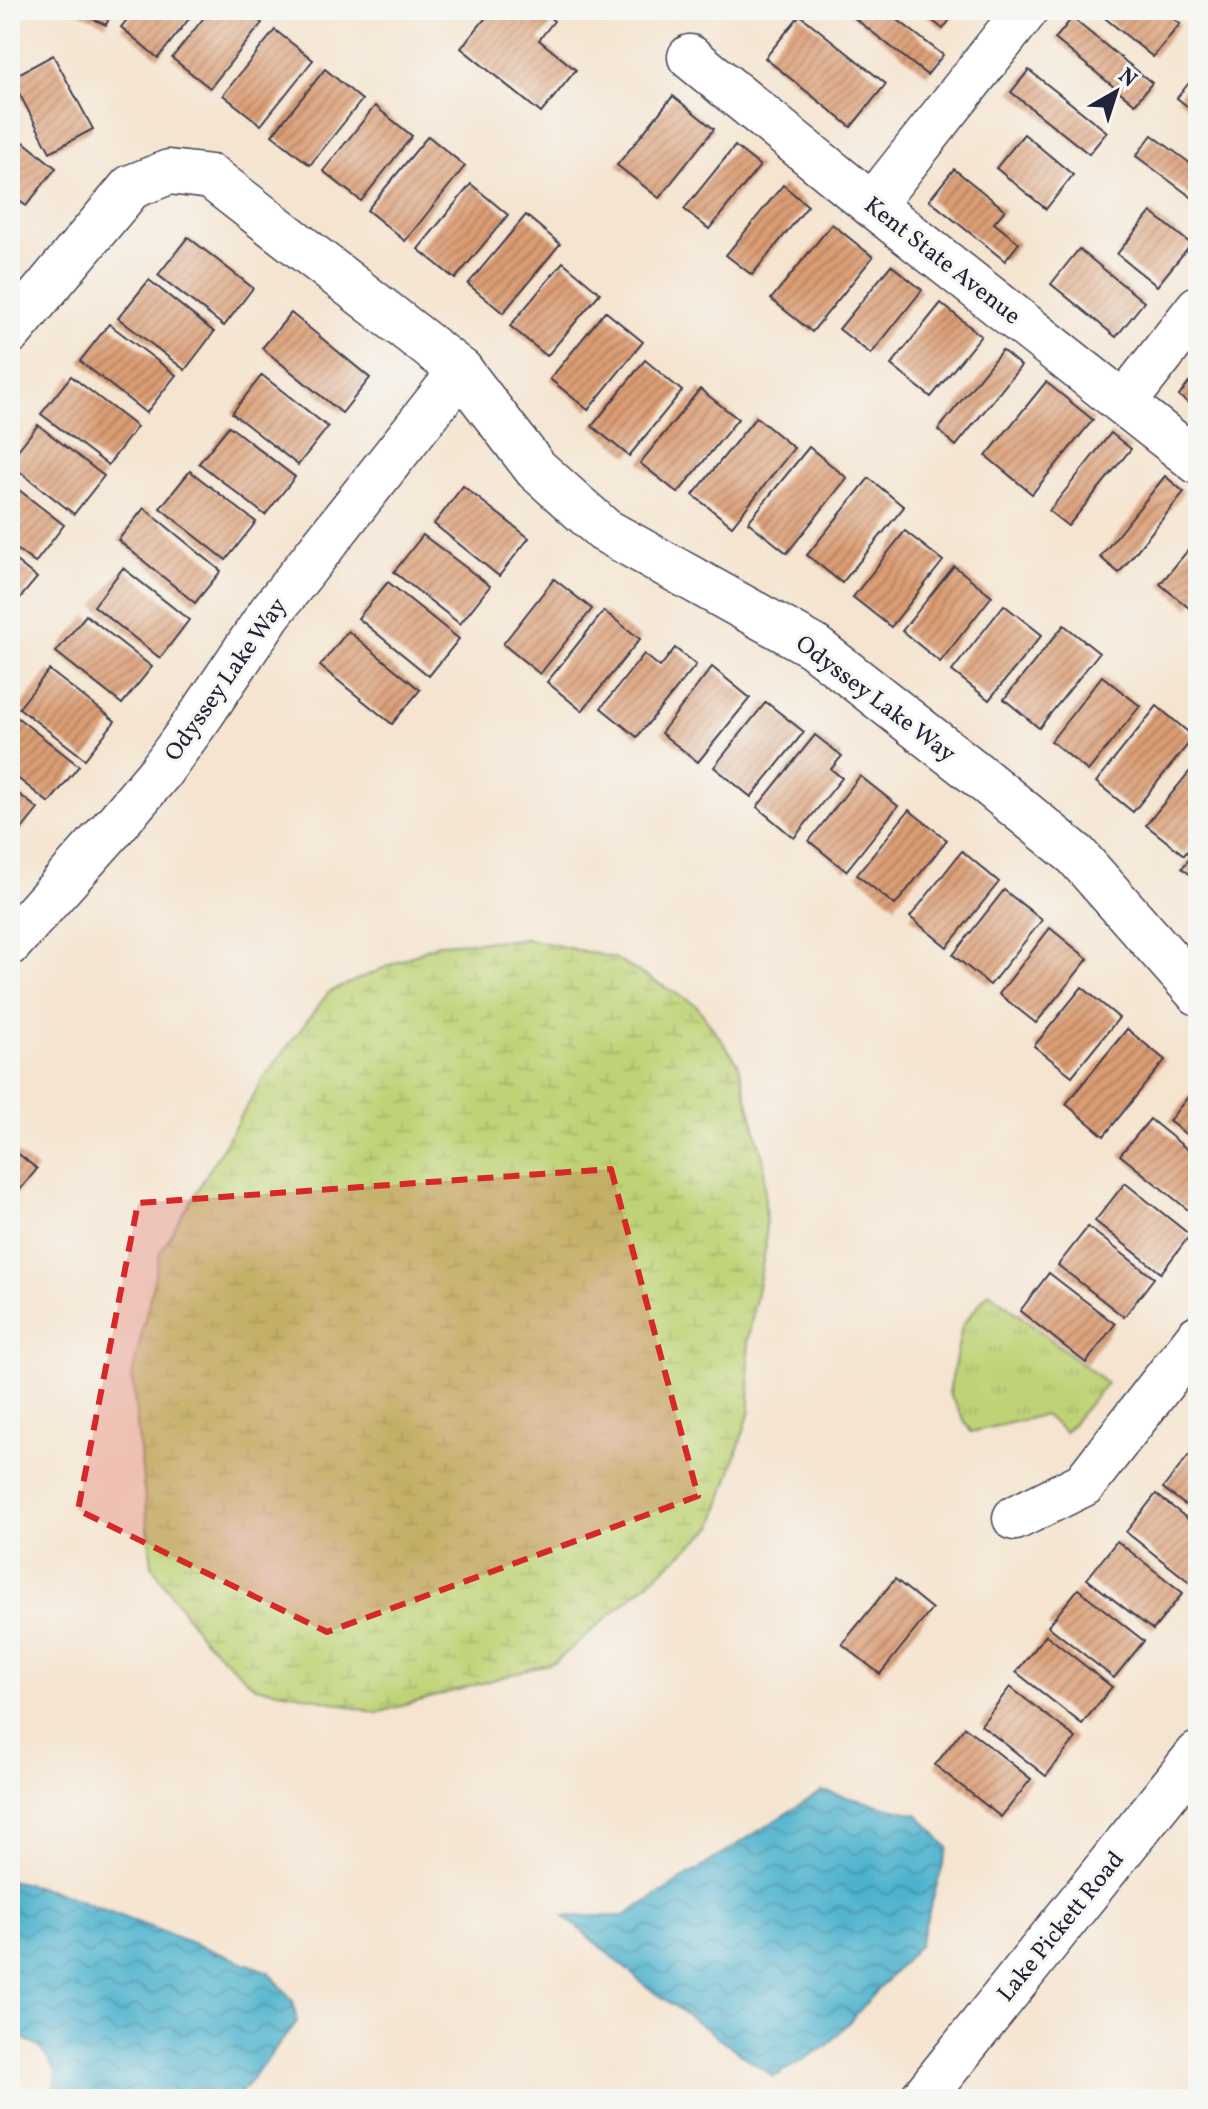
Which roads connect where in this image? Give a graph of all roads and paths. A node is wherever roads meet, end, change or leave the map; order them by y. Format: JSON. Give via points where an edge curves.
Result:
{"nodes":[{"id":1,"x":1026,"y":10,"type":"edge"},
{"id":2,"x":690,"y":57,"type":"dead end"},
{"id":3,"x":872,"y":205,"type":"junction"},
{"id":4,"x":1198,"y":308,"type":"edge"},
{"id":5,"x":10,"y":332,"type":"edge"},
{"id":6,"x":461,"y":371,"type":"junction"},
{"id":7,"x":1124,"y":403,"type":"junction"},
{"id":8,"x":1198,"y":462,"type":"edge"},
{"id":9,"x":10,"y":943,"type":"edge"},
{"id":10,"x":1198,"y":993,"type":"edge"},
{"id":11,"x":1198,"y":1337,"type":"edge"},
{"id":12,"x":1015,"y":1518,"type":"dead end"},
{"id":13,"x":1198,"y":1754,"type":"edge"},
{"id":14,"x":922,"y":2099,"type":"edge"}],
"edges":[{"from":1,"to":3,"type":"street"},
{"from":2,"to":3,"type":"street","name":"Kent State Avenue"},
{"from":3,"to":7,"type":"street","name":"Kent State Avenue"},
{"from":4,"to":7,"type":"street"},
{"from":5,"to":6,"type":"street","name":"Odyssey Lake Way","via":[[131,187],[169,172],[211,177]]},
{"from":6,"to":9,"type":"street","name":"Odyssey Lake Way","via":[[270,613],[160,772]]},
{"from":6,"to":10,"type":"street","name":"Odyssey Lake Way","via":[[536,469],[604,530],[813,646],[1076,855]]},
{"from":7,"to":8,"type":"street","name":"Kent State Avenue"},
{"from":11,"to":12,"type":"street","via":[[1084,1484]]},
{"from":13,"to":14,"type":"street","name":"Lake Pickett Road"}]}
